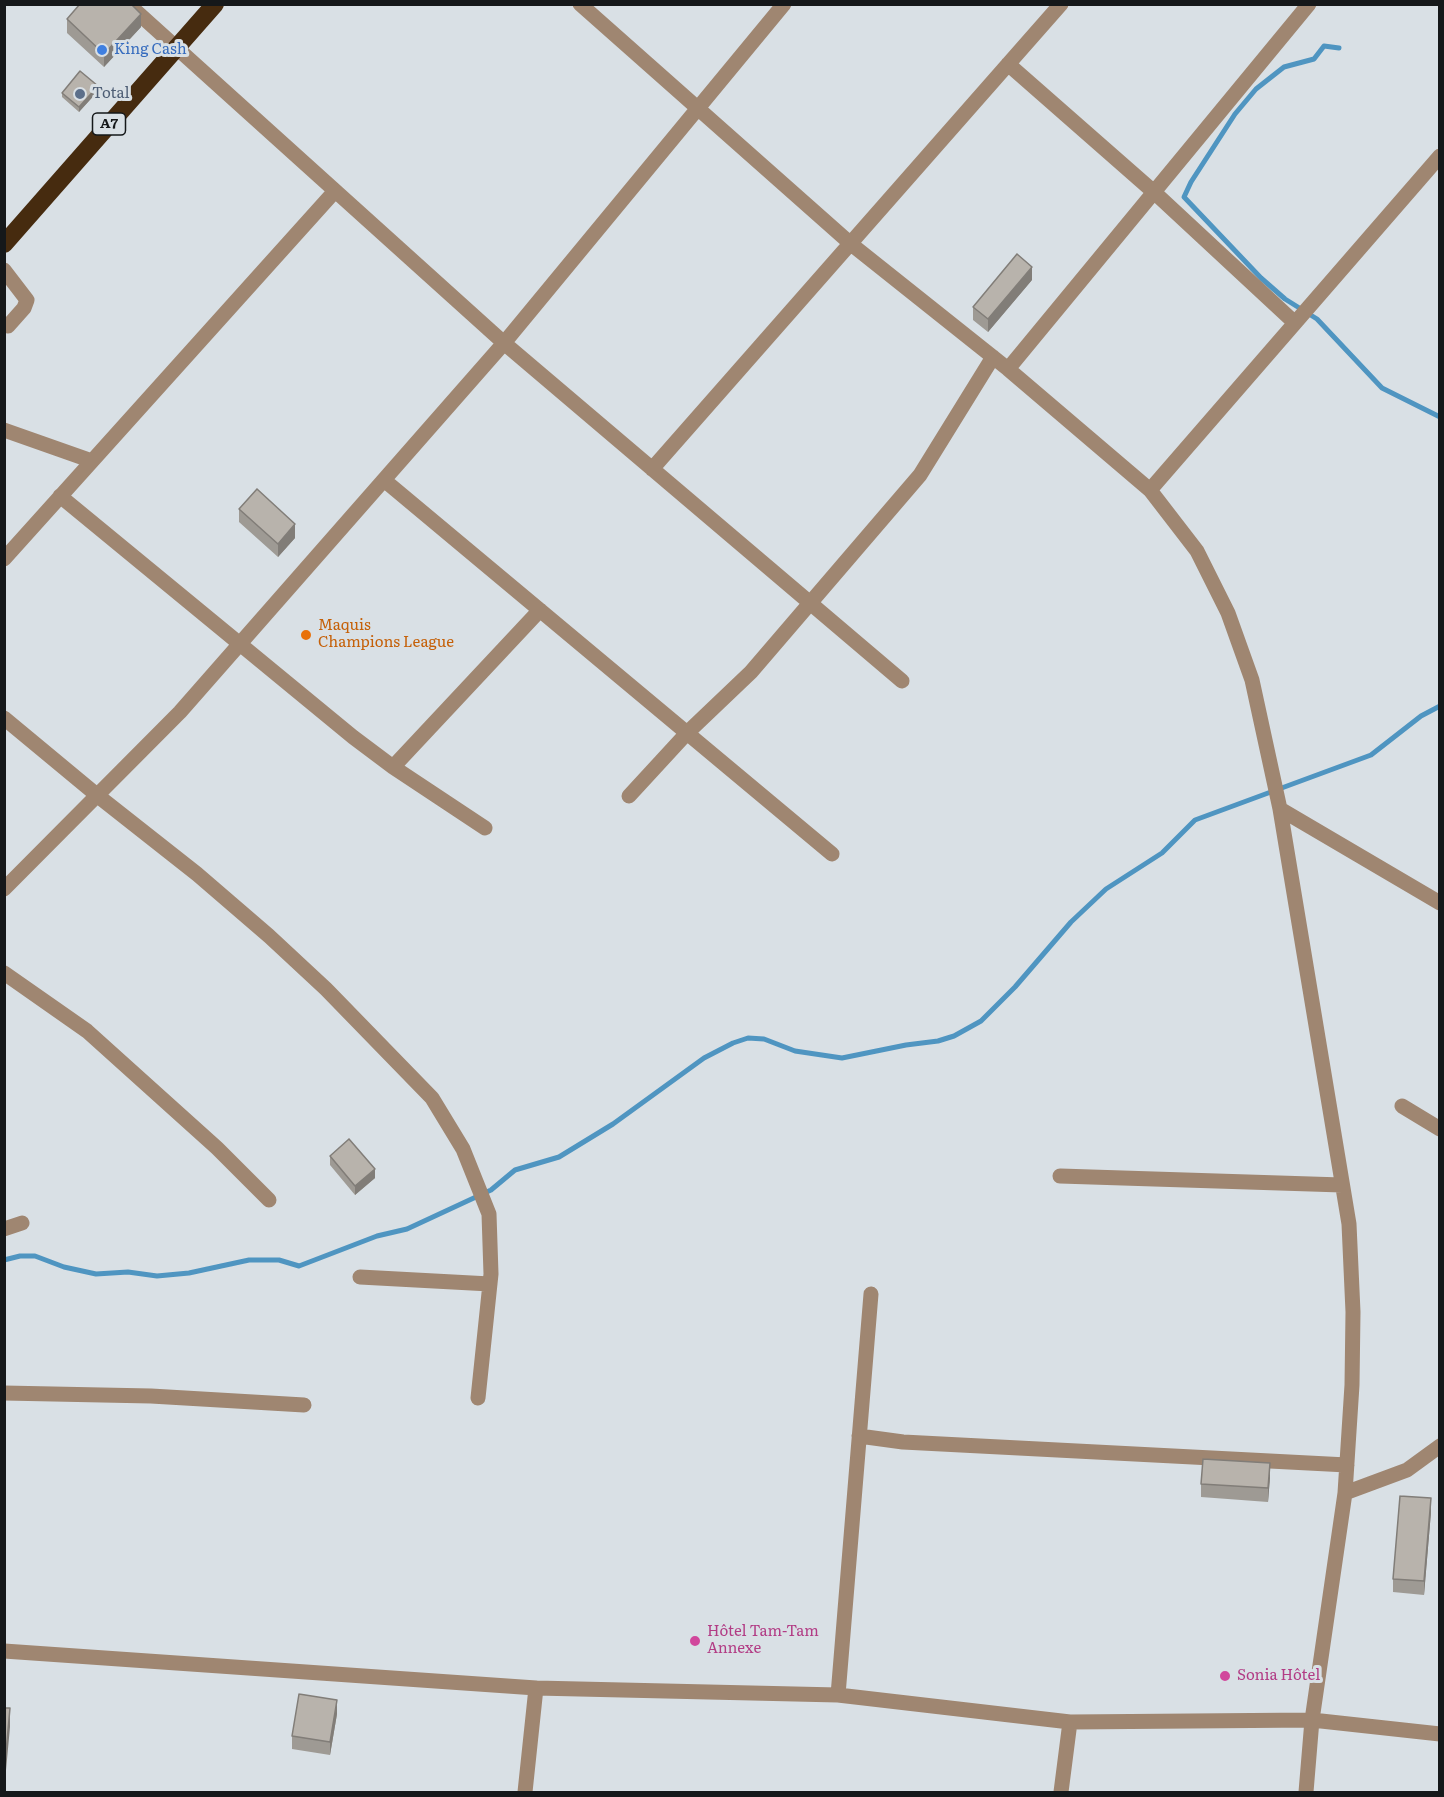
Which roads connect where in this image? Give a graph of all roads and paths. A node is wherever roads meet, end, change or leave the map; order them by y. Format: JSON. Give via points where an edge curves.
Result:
{"nodes":[{"id":1,"x":128,"y":4,"type":"edge"},
{"id":2,"x":215,"y":4,"type":"edge"},
{"id":3,"x":580,"y":4,"type":"edge"},
{"id":4,"x":784,"y":4,"type":"edge"},
{"id":5,"x":1061,"y":4,"type":"edge"},
{"id":6,"x":1309,"y":4,"type":"edge"},
{"id":7,"x":176,"y":47,"type":"junction"},
{"id":8,"x":1008,"y":64,"type":"junction"},
{"id":9,"x":699,"y":108,"type":"junction"},
{"id":10,"x":1440,"y":156,"type":"edge"},
{"id":11,"x":335,"y":192,"type":"junction"},
{"id":12,"x":1155,"y":193,"type":"junction"},
{"id":13,"x":4,"y":244,"type":"edge"},
{"id":14,"x":851,"y":244,"type":"junction"},
{"id":15,"x":4,"y":270,"type":"edge"},
{"id":16,"x":1295,"y":323,"type":"junction"},
{"id":17,"x":4,"y":325,"type":"edge"},
{"id":18,"x":504,"y":343,"type":"junction"},
{"id":19,"x":993,"y":357,"type":"junction"},
{"id":20,"x":1008,"y":369,"type":"junction"},
{"id":21,"x":4,"y":430,"type":"edge"},
{"id":22,"x":92,"y":461,"type":"junction"},
{"id":23,"x":652,"y":469,"type":"junction"},
{"id":24,"x":384,"y":480,"type":"junction"},
{"id":25,"x":1150,"y":490,"type":"junction"},
{"id":26,"x":60,"y":496,"type":"junction"},
{"id":27,"x":4,"y":559,"type":"edge"},
{"id":28,"x":809,"y":602,"type":"junction"},
{"id":29,"x":540,"y":610,"type":"junction"},
{"id":30,"x":238,"y":644,"type":"junction"},
{"id":31,"x":902,"y":681,"type":"dead end"},
{"id":32,"x":4,"y":718,"type":"edge"},
{"id":33,"x":687,"y":733,"type":"junction"},
{"id":34,"x":393,"y":767,"type":"junction"},
{"id":35,"x":98,"y":796,"type":"junction"},
{"id":36,"x":629,"y":796,"type":"dead end"},
{"id":37,"x":1279,"y":807,"type":"junction"},
{"id":38,"x":485,"y":828,"type":"dead end"},
{"id":39,"x":832,"y":854,"type":"dead end"},
{"id":40,"x":4,"y":889,"type":"edge"},
{"id":41,"x":1440,"y":903,"type":"edge"},
{"id":42,"x":4,"y":973,"type":"edge"},
{"id":43,"x":1402,"y":1106,"type":"dead end"},
{"id":44,"x":1440,"y":1129,"type":"edge"},
{"id":45,"x":1060,"y":1176,"type":"dead end"},
{"id":46,"x":1342,"y":1185,"type":"junction"},
{"id":47,"x":269,"y":1200,"type":"dead end"},
{"id":48,"x":22,"y":1223,"type":"dead end"},
{"id":49,"x":4,"y":1229,"type":"edge"},
{"id":50,"x":360,"y":1277,"type":"dead end"},
{"id":51,"x":490,"y":1284,"type":"junction"},
{"id":52,"x":871,"y":1294,"type":"dead end"},
{"id":53,"x":4,"y":1393,"type":"edge"},
{"id":54,"x":478,"y":1398,"type":"dead end"},
{"id":55,"x":304,"y":1405,"type":"dead end"},
{"id":56,"x":859,"y":1436,"type":"junction"},
{"id":57,"x":1440,"y":1446,"type":"edge"},
{"id":58,"x":1347,"y":1465,"type":"junction"},
{"id":59,"x":1345,"y":1493,"type":"junction"},
{"id":60,"x":4,"y":1651,"type":"edge"},
{"id":61,"x":536,"y":1688,"type":"junction"},
{"id":62,"x":838,"y":1695,"type":"junction"},
{"id":63,"x":1312,"y":1720,"type":"junction"},
{"id":64,"x":1070,"y":1722,"type":"junction"},
{"id":65,"x":1440,"y":1734,"type":"edge"},
{"id":66,"x":525,"y":1792,"type":"edge"},
{"id":67,"x":1061,"y":1792,"type":"edge"},
{"id":68,"x":1306,"y":1792,"type":"edge"}],
"edges":[{"from":1,"to":7,"type":"street"},
{"from":2,"to":7,"type":"highway","number":"A7"},
{"from":3,"to":9,"type":"street"},
{"from":4,"to":9,"type":"street"},
{"from":5,"to":8,"type":"street"},
{"from":6,"to":12,"type":"street"},
{"from":7,"to":11,"type":"street"},
{"from":7,"to":13,"type":"highway","number":"A7"},
{"from":8,"to":12,"type":"street"},
{"from":8,"to":14,"type":"street"},
{"from":9,"to":14,"type":"street"},
{"from":9,"to":18,"type":"street"},
{"from":10,"to":16,"type":"street"},
{"from":11,"to":18,"type":"street"},
{"from":11,"to":22,"type":"street"},
{"from":12,"to":16,"type":"street"},
{"from":12,"to":20,"type":"street"},
{"from":14,"to":19,"type":"street"},
{"from":14,"to":23,"type":"street"},
{"from":15,"to":17,"type":"street","via":[[27,300],[8,326]]},
{"from":16,"to":25,"type":"street"},
{"from":18,"to":23,"type":"street"},
{"from":18,"to":24,"type":"street"},
{"from":19,"to":20,"type":"street"},
{"from":19,"to":28,"type":"street","via":[[920,475]]},
{"from":20,"to":25,"type":"street"},
{"from":21,"to":22,"type":"street"},
{"from":22,"to":26,"type":"street"},
{"from":23,"to":28,"type":"street"},
{"from":24,"to":29,"type":"street"},
{"from":24,"to":30,"type":"street"},
{"from":25,"to":37,"type":"street","via":[[1197,551],[1228,613],[1252,680]]},
{"from":26,"to":27,"type":"street"},
{"from":26,"to":30,"type":"street"},
{"from":28,"to":31,"type":"street"},
{"from":28,"to":33,"type":"street","via":[[751,672]]},
{"from":29,"to":33,"type":"street"},
{"from":29,"to":34,"type":"street"},
{"from":30,"to":34,"type":"street"},
{"from":30,"to":35,"type":"street","via":[[180,712]]},
{"from":32,"to":35,"type":"street"},
{"from":33,"to":36,"type":"street"},
{"from":33,"to":39,"type":"street"},
{"from":34,"to":38,"type":"street"},
{"from":35,"to":40,"type":"street"},
{"from":35,"to":51,"type":"street","via":[[269,936],[432,1098],[463,1149],[489,1215]]},
{"from":37,"to":41,"type":"street"},
{"from":37,"to":46,"type":"street"},
{"from":42,"to":47,"type":"street","via":[[87,1031]]},
{"from":43,"to":44,"type":"street"},
{"from":45,"to":46,"type":"street"},
{"from":46,"to":58,"type":"street","via":[[1349,1224],[1353,1312]]},
{"from":48,"to":49,"type":"street"},
{"from":50,"to":51,"type":"street"},
{"from":51,"to":54,"type":"street"},
{"from":52,"to":56,"type":"street"},
{"from":53,"to":55,"type":"street"},
{"from":56,"to":58,"type":"street","via":[[903,1442]]},
{"from":56,"to":62,"type":"street"},
{"from":57,"to":59,"type":"street","via":[[1407,1470]]},
{"from":58,"to":59,"type":"street"},
{"from":59,"to":63,"type":"street"},
{"from":60,"to":61,"type":"street"},
{"from":61,"to":62,"type":"street"},
{"from":61,"to":66,"type":"street"},
{"from":62,"to":64,"type":"street"},
{"from":63,"to":64,"type":"street"},
{"from":63,"to":65,"type":"street"},
{"from":63,"to":68,"type":"street"},
{"from":64,"to":67,"type":"street"}]}
